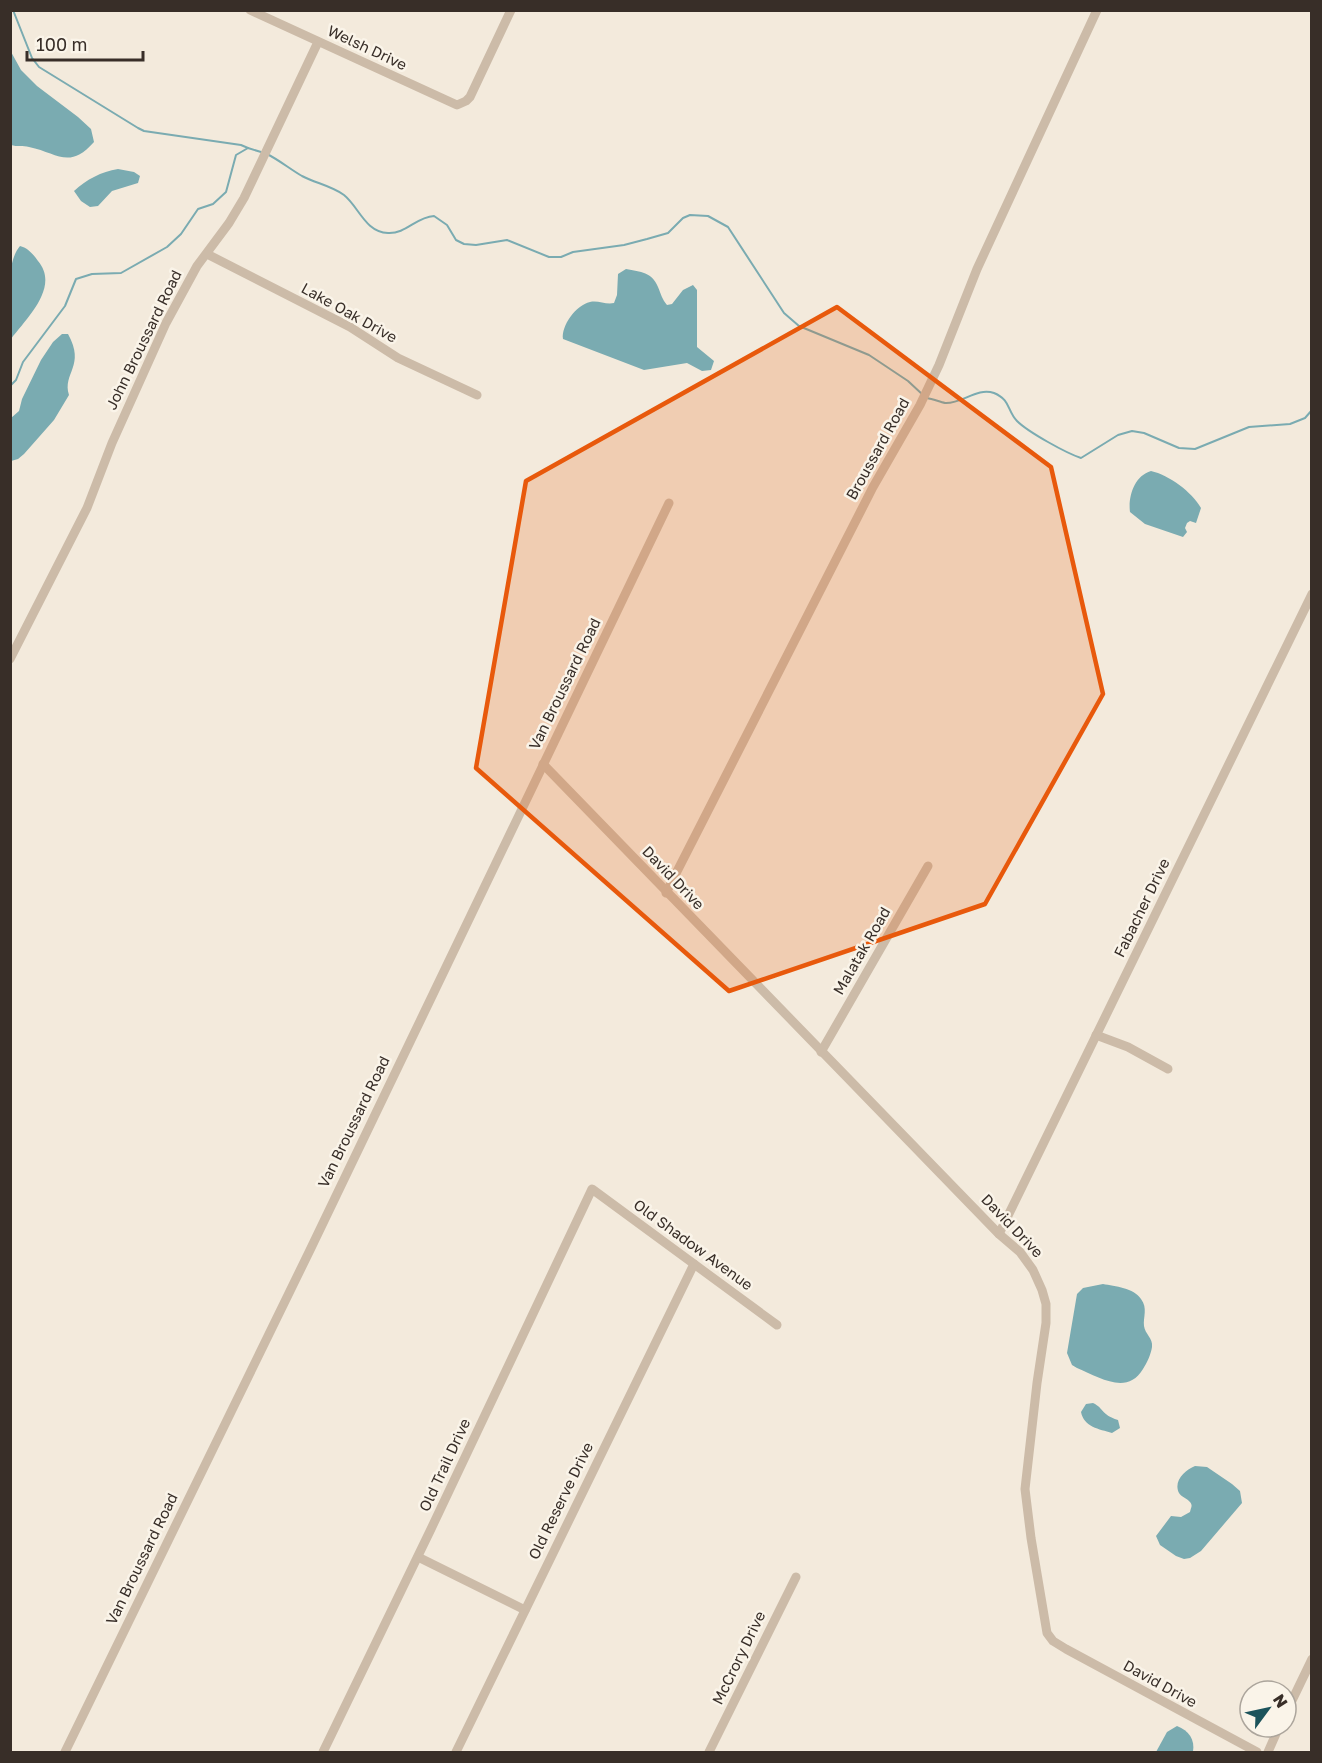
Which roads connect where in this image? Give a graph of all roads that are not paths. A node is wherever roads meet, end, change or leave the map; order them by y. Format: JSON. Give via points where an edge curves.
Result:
{"nodes":[{"id":1,"x":250,"y":10,"type":"edge"},
{"id":2,"x":511,"y":10,"type":"edge"},
{"id":3,"x":1098,"y":10,"type":"edge"},
{"id":4,"x":318,"y":42,"type":"junction"},
{"id":5,"x":207,"y":254,"type":"junction"},
{"id":6,"x":477,"y":395,"type":"dead end"},
{"id":7,"x":669,"y":503,"type":"dead end"},
{"id":8,"x":1311,"y":594,"type":"edge"},
{"id":9,"x":10,"y":659,"type":"edge"},
{"id":10,"x":543,"y":764,"type":"junction"},
{"id":11,"x":928,"y":866,"type":"dead end"},
{"id":12,"x":666,"y":893,"type":"junction"},
{"id":13,"x":1096,"y":1035,"type":"junction"},
{"id":14,"x":821,"y":1052,"type":"junction"},
{"id":15,"x":1167,"y":1068,"type":"dead end"},
{"id":16,"x":592,"y":1189,"type":"joint"},
{"id":17,"x":999,"y":1234,"type":"junction"},
{"id":18,"x":694,"y":1264,"type":"junction"},
{"id":19,"x":777,"y":1325,"type":"dead end"},
{"id":20,"x":417,"y":1557,"type":"junction"},
{"id":21,"x":796,"y":1577,"type":"dead end"},
{"id":22,"x":525,"y":1610,"type":"junction"},
{"id":23,"x":1311,"y":1659,"type":"edge"},
{"id":24,"x":1298,"y":1687,"type":"edge"},
{"id":25,"x":64,"y":1752,"type":"edge"},
{"id":26,"x":323,"y":1752,"type":"edge"},
{"id":27,"x":456,"y":1752,"type":"edge"},
{"id":28,"x":709,"y":1752,"type":"edge"},
{"id":29,"x":1257,"y":1752,"type":"edge"}],
"edges":[{"from":1,"to":4,"type":"street","name":"Welsh Drive"},
{"from":2,"to":4,"type":"street","name":"Welsh Drive","via":[[470,97],[461,104],[452,104]]},
{"from":3,"to":12,"type":"street","name":"Broussard Road","via":[[977,269],[920,405],[865,503]]},
{"from":4,"to":5,"type":"street","name":"John Broussard Road","via":[[260,166]]},
{"from":5,"to":6,"type":"street","name":"Lake Oak Drive","via":[[350,327],[399,358]]},
{"from":5,"to":9,"type":"street","name":"John Broussard Road","via":[[166,323],[87,508]]},
{"from":7,"to":10,"type":"street","name":"Van Broussard Road"},
{"from":8,"to":13,"type":"street","name":"Fabacher Drive"},
{"from":10,"to":12,"type":"street","name":"David Drive"},
{"from":10,"to":25,"type":"street","name":"Van Broussard Road"},
{"from":11,"to":14,"type":"street","name":"Malatak Road"},
{"from":12,"to":14,"type":"street","name":"David Drive"},
{"from":13,"to":15,"type":"street"},
{"from":13,"to":17,"type":"street","name":"Fabacher Drive"},
{"from":14,"to":17,"type":"street","name":"David Drive"},
{"from":16,"to":18,"type":"street","name":"Old Shadow Avenue"},
{"from":16,"to":20,"type":"street","name":"Old Trail Drive"},
{"from":17,"to":29,"type":"street","name":"David Drive","via":[[1033,1270],[1046,1304],[1025,1489],[1047,1633],[1067,1650]]},
{"from":18,"to":19,"type":"street","name":"Old Shadow Avenue"},
{"from":18,"to":22,"type":"street","name":"Old Reserve Drive"},
{"from":20,"to":22,"type":"street"},
{"from":20,"to":26,"type":"street","name":"Old Trail Drive"},
{"from":21,"to":28,"type":"street","name":"McCrory Drive"},
{"from":22,"to":27,"type":"street","name":"Old Reserve Drive"},
{"from":23,"to":24,"type":"street"}]}
